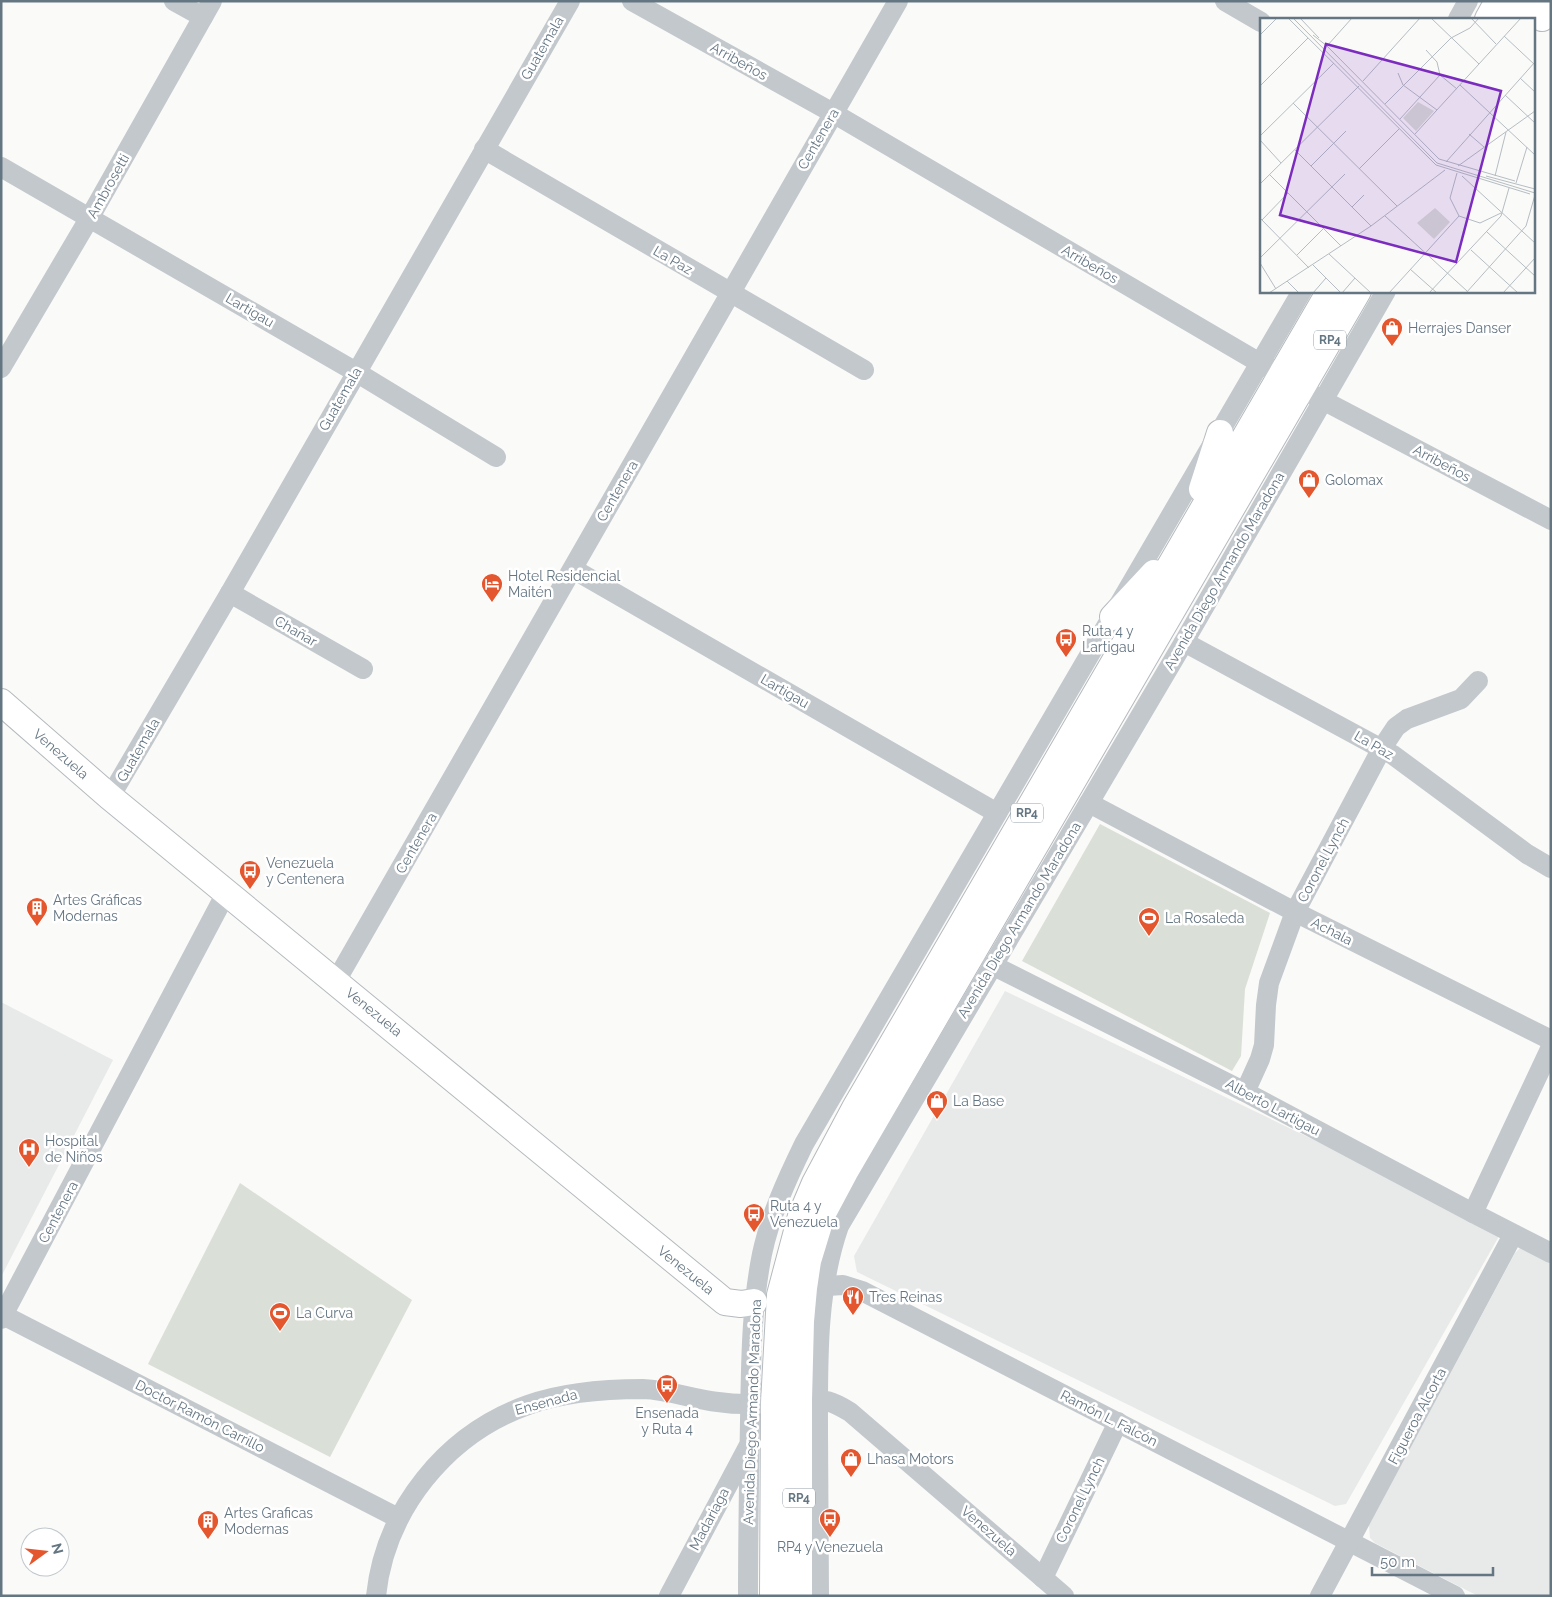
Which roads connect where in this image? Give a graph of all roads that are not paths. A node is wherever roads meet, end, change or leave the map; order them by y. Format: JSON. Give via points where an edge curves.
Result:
{"nodes":[{"id":1,"x":174,"y":1,"type":"edge"},
{"id":2,"x":570,"y":1,"type":"edge"},
{"id":3,"x":632,"y":1,"type":"edge"},
{"id":4,"x":898,"y":1,"type":"edge"},
{"id":5,"x":1225,"y":1,"type":"edge"},
{"id":6,"x":1468,"y":1,"type":"edge"},
{"id":7,"x":1498,"y":1,"type":"edge"},
{"id":8,"x":207,"y":9,"type":"edge"},
{"id":9,"x":1542,"y":13,"type":"edge"},
{"id":10,"x":1459,"y":18,"type":"edge"},
{"id":11,"x":1489,"y":18,"type":"edge"},
{"id":12,"x":1520,"y":18,"type":"edge"},
{"id":13,"x":1260,"y":21,"type":"edge"},
{"id":14,"x":832,"y":113,"type":"junction"},
{"id":15,"x":484,"y":149,"type":"junction"},
{"id":16,"x":1,"y":167,"type":"edge"},
{"id":17,"x":90,"y":217,"type":"junction"},
{"id":18,"x":1302,"y":292,"type":"edge"},
{"id":19,"x":1330,"y":292,"type":"edge"},
{"id":20,"x":1357,"y":292,"type":"edge"},
{"id":21,"x":1385,"y":292,"type":"edge"},
{"id":22,"x":730,"y":294,"type":"junction"},
{"id":23,"x":1,"y":368,"type":"edge"},
{"id":24,"x":864,"y":370,"type":"dead end"},
{"id":25,"x":356,"y":372,"type":"junction"},
{"id":26,"x":1291,"y":382,"type":"junction"},
{"id":27,"x":1220,"y":433,"type":"junction"},
{"id":28,"x":496,"y":457,"type":"dead end"},
{"id":29,"x":1551,"y":520,"type":"edge"},
{"id":30,"x":1185,"y":540,"type":"junction"},
{"id":31,"x":572,"y":569,"type":"junction"},
{"id":32,"x":230,"y":593,"type":"junction"},
{"id":33,"x":1113,"y":617,"type":"junction"},
{"id":34,"x":1184,"y":642,"type":"junction"},
{"id":35,"x":362,"y":670,"type":"dead end"},
{"id":36,"x":1478,"y":681,"type":"dead end"},
{"id":37,"x":1,"y":702,"type":"edge"},
{"id":38,"x":1382,"y":748,"type":"junction"},
{"id":39,"x":110,"y":797,"type":"junction"},
{"id":40,"x":1090,"y":803,"type":"junction"},
{"id":41,"x":997,"y":813,"type":"junction"},
{"id":42,"x":1551,"y":868,"type":"edge"},
{"id":43,"x":226,"y":893,"type":"junction"},
{"id":44,"x":1295,"y":912,"type":"junction"},
{"id":45,"x":992,"y":965,"type":"junction"},
{"id":46,"x":336,"y":981,"type":"junction"},
{"id":47,"x":1551,"y":1040,"type":"edge"},
{"id":48,"x":1551,"y":1047,"type":"edge"},
{"id":49,"x":1246,"y":1092,"type":"junction"},
{"id":50,"x":1473,"y":1213,"type":"junction"},
{"id":51,"x":1513,"y":1235,"type":"junction"},
{"id":52,"x":1551,"y":1253,"type":"edge"},
{"id":53,"x":802,"y":1289,"type":"junction"},
{"id":54,"x":754,"y":1302,"type":"junction"},
{"id":55,"x":2,"y":1316,"type":"edge"},
{"id":56,"x":786,"y":1402,"type":"junction"},
{"id":57,"x":1118,"y":1422,"type":"junction"},
{"id":58,"x":750,"y":1443,"type":"junction"},
{"id":59,"x":398,"y":1518,"type":"junction"},
{"id":60,"x":1351,"y":1541,"type":"junction"},
{"id":61,"x":1043,"y":1578,"type":"junction"},
{"id":62,"x":376,"y":1596,"type":"edge"},
{"id":63,"x":669,"y":1596,"type":"edge"},
{"id":64,"x":748,"y":1596,"type":"edge"},
{"id":65,"x":773,"y":1596,"type":"edge"},
{"id":66,"x":799,"y":1596,"type":"edge"},
{"id":67,"x":819,"y":1596,"type":"edge"},
{"id":68,"x":1064,"y":1596,"type":"edge"},
{"id":69,"x":1320,"y":1596,"type":"edge"},
{"id":70,"x":1455,"y":1596,"type":"edge"}],
"edges":[{"from":1,"to":8,"type":"street"},
{"from":2,"to":15,"type":"street","name":"Guatemala"},
{"from":3,"to":14,"type":"street","name":"Arribeños"},
{"from":4,"to":14,"type":"street","name":"Centenera"},
{"from":5,"to":13,"type":"street"},
{"from":6,"to":10,"type":"street"},
{"from":7,"to":11,"type":"main road"},
{"from":8,"to":17,"type":"street","name":"Ambrosetti"},
{"from":9,"to":12,"type":"main road"},
{"from":14,"to":22,"type":"street","name":"Centenera"},
{"from":14,"to":26,"type":"street","name":"Arribeños"},
{"from":15,"to":22,"type":"street","name":"La Paz"},
{"from":15,"to":25,"type":"street","name":"Guatemala"},
{"from":16,"to":17,"type":"street","name":"Lartigau"},
{"from":17,"to":23,"type":"street","name":"Ambrosetti"},
{"from":17,"to":25,"type":"street","name":"Lartigau"},
{"from":18,"to":26,"type":"street","name":"Avenida Diego Armando Maradona"},
{"from":19,"to":26,"type":"main road","name":"Avenida Diego Armando Maradona","number":"RP4"},
{"from":20,"to":26,"type":"main road","name":"Avenida Diego Armando Maradona","number":"RP4"},
{"from":21,"to":26,"type":"street","name":"Avenida Diego Armando Maradona"},
{"from":22,"to":24,"type":"street","name":"La Paz"},
{"from":22,"to":31,"type":"street","name":"Centenera"},
{"from":25,"to":28,"type":"street","name":"Lartigau"},
{"from":25,"to":32,"type":"street","name":"Guatemala"},
{"from":26,"to":27,"type":"street","name":"Avenida Diego Armando Maradona"},
{"from":26,"to":29,"type":"street","name":"Arribeños"},
{"from":26,"to":30,"type":"main road","name":"Avenida Diego Armando Maradona","number":"RP4"},
{"from":26,"to":34,"type":"street","name":"Avenida Diego Armando Maradona"},
{"from":26,"to":53,"type":"main road","name":"Avenida Diego Armando Maradona","number":"RP4","via":[[846,1170],[822,1215]]},
{"from":27,"to":30,"type":"main road"},
{"from":27,"to":33,"type":"street","name":"Avenida Diego Armando Maradona"},
{"from":30,"to":33,"type":"main road"},
{"from":30,"to":53,"type":"main road","name":"Avenida Diego Armando Maradona","number":"RP4","via":[[855,1108],[815,1183],[801,1216]]},
{"from":31,"to":41,"type":"street","name":"Lartigau"},
{"from":31,"to":46,"type":"street","name":"Centenera"},
{"from":32,"to":35,"type":"street","name":"Chañar"},
{"from":32,"to":39,"type":"street","name":"Guatemala"},
{"from":33,"to":41,"type":"street","name":"Avenida Diego Armando Maradona"},
{"from":34,"to":38,"type":"street","name":"La Paz"},
{"from":34,"to":40,"type":"street","name":"Avenida Diego Armando Maradona"},
{"from":36,"to":38,"type":"street","name":"Coronel Lynch","via":[[1461,699],[1401,723]]},
{"from":37,"to":39,"type":"main road","name":"Venezuela"},
{"from":38,"to":42,"type":"street","name":"La Paz"},
{"from":38,"to":44,"type":"street","name":"Coronel Lynch"},
{"from":39,"to":43,"type":"main road","name":"Venezuela"},
{"from":40,"to":44,"type":"street","name":"Achala"},
{"from":40,"to":45,"type":"street","name":"Avenida Diego Armando Maradona"},
{"from":41,"to":54,"type":"street","name":"Avenida Diego Armando Maradona","via":[[804,1144],[776,1210],[763,1253]]},
{"from":43,"to":46,"type":"main road","name":"Venezuela"},
{"from":43,"to":55,"type":"street","name":"Centenera"},
{"from":44,"to":47,"type":"street","name":"Achala"},
{"from":44,"to":49,"type":"street","name":"Coronel Lynch","via":[[1270,983],[1264,1045]]},
{"from":45,"to":49,"type":"street","name":"Alberto Lartigau"},
{"from":45,"to":53,"type":"street","name":"Avenida Diego Armando Maradona","via":[[839,1226],[830,1251]]},
{"from":46,"to":54,"type":"main road","name":"Venezuela","via":[[725,1302]]},
{"from":48,"to":50,"type":"street"},
{"from":49,"to":50,"type":"street","name":"Alberto Lartigau"},
{"from":50,"to":51,"type":"street","name":"Alberto Lartigau"},
{"from":51,"to":52,"type":"street","name":"Alberto Lartigau"},
{"from":51,"to":60,"type":"street","name":"Figueroa Alcorta"},
{"from":53,"to":54,"type":"street","name":"Ramón L. Falcón"},
{"from":53,"to":56,"type":"main road","name":"Avenida Diego Armando Maradona","number":"RP4"},
{"from":53,"to":56,"type":"street","name":"Avenida Diego Armando Maradona"},
{"from":53,"to":57,"type":"street","name":"Ramón L. Falcón","via":[[843,1285],[862,1291]]},
{"from":54,"to":56,"type":"street","name":"Avenida Diego Armando Maradona"},
{"from":55,"to":59,"type":"street","name":"Doctor Ramón Carrillo"},
{"from":56,"to":58,"type":"street","name":"Avenida Diego Armando Maradona"},
{"from":56,"to":59,"type":"street","name":"Ensenada","via":[[717,1402],[643,1389],[565,1394],[529,1404],[488,1423],[455,1447],[429,1472]]},
{"from":56,"to":61,"type":"street","name":"Venezuela","via":[[833,1402],[850,1412]]},
{"from":56,"to":65,"type":"main road","name":"Avenida Diego Armando Maradona","number":"RP4"},
{"from":56,"to":66,"type":"main road","name":"Avenida Diego Armando Maradona","number":"RP4"},
{"from":56,"to":67,"type":"street","name":"Avenida Diego Armando Maradona"},
{"from":57,"to":60,"type":"street","name":"Ramón L. Falcón"},
{"from":57,"to":61,"type":"street","name":"Coronel Lynch"},
{"from":58,"to":63,"type":"street","name":"Madariaga"},
{"from":58,"to":64,"type":"street","name":"Avenida Diego Armando Maradona"},
{"from":59,"to":62,"type":"street","name":"Ensenada","via":[[386,1547]]},
{"from":60,"to":69,"type":"street","name":"Figueroa Alcorta"},
{"from":60,"to":70,"type":"street","name":"Ramón L. Falcón"},
{"from":61,"to":68,"type":"street","name":"Venezuela"}]}
